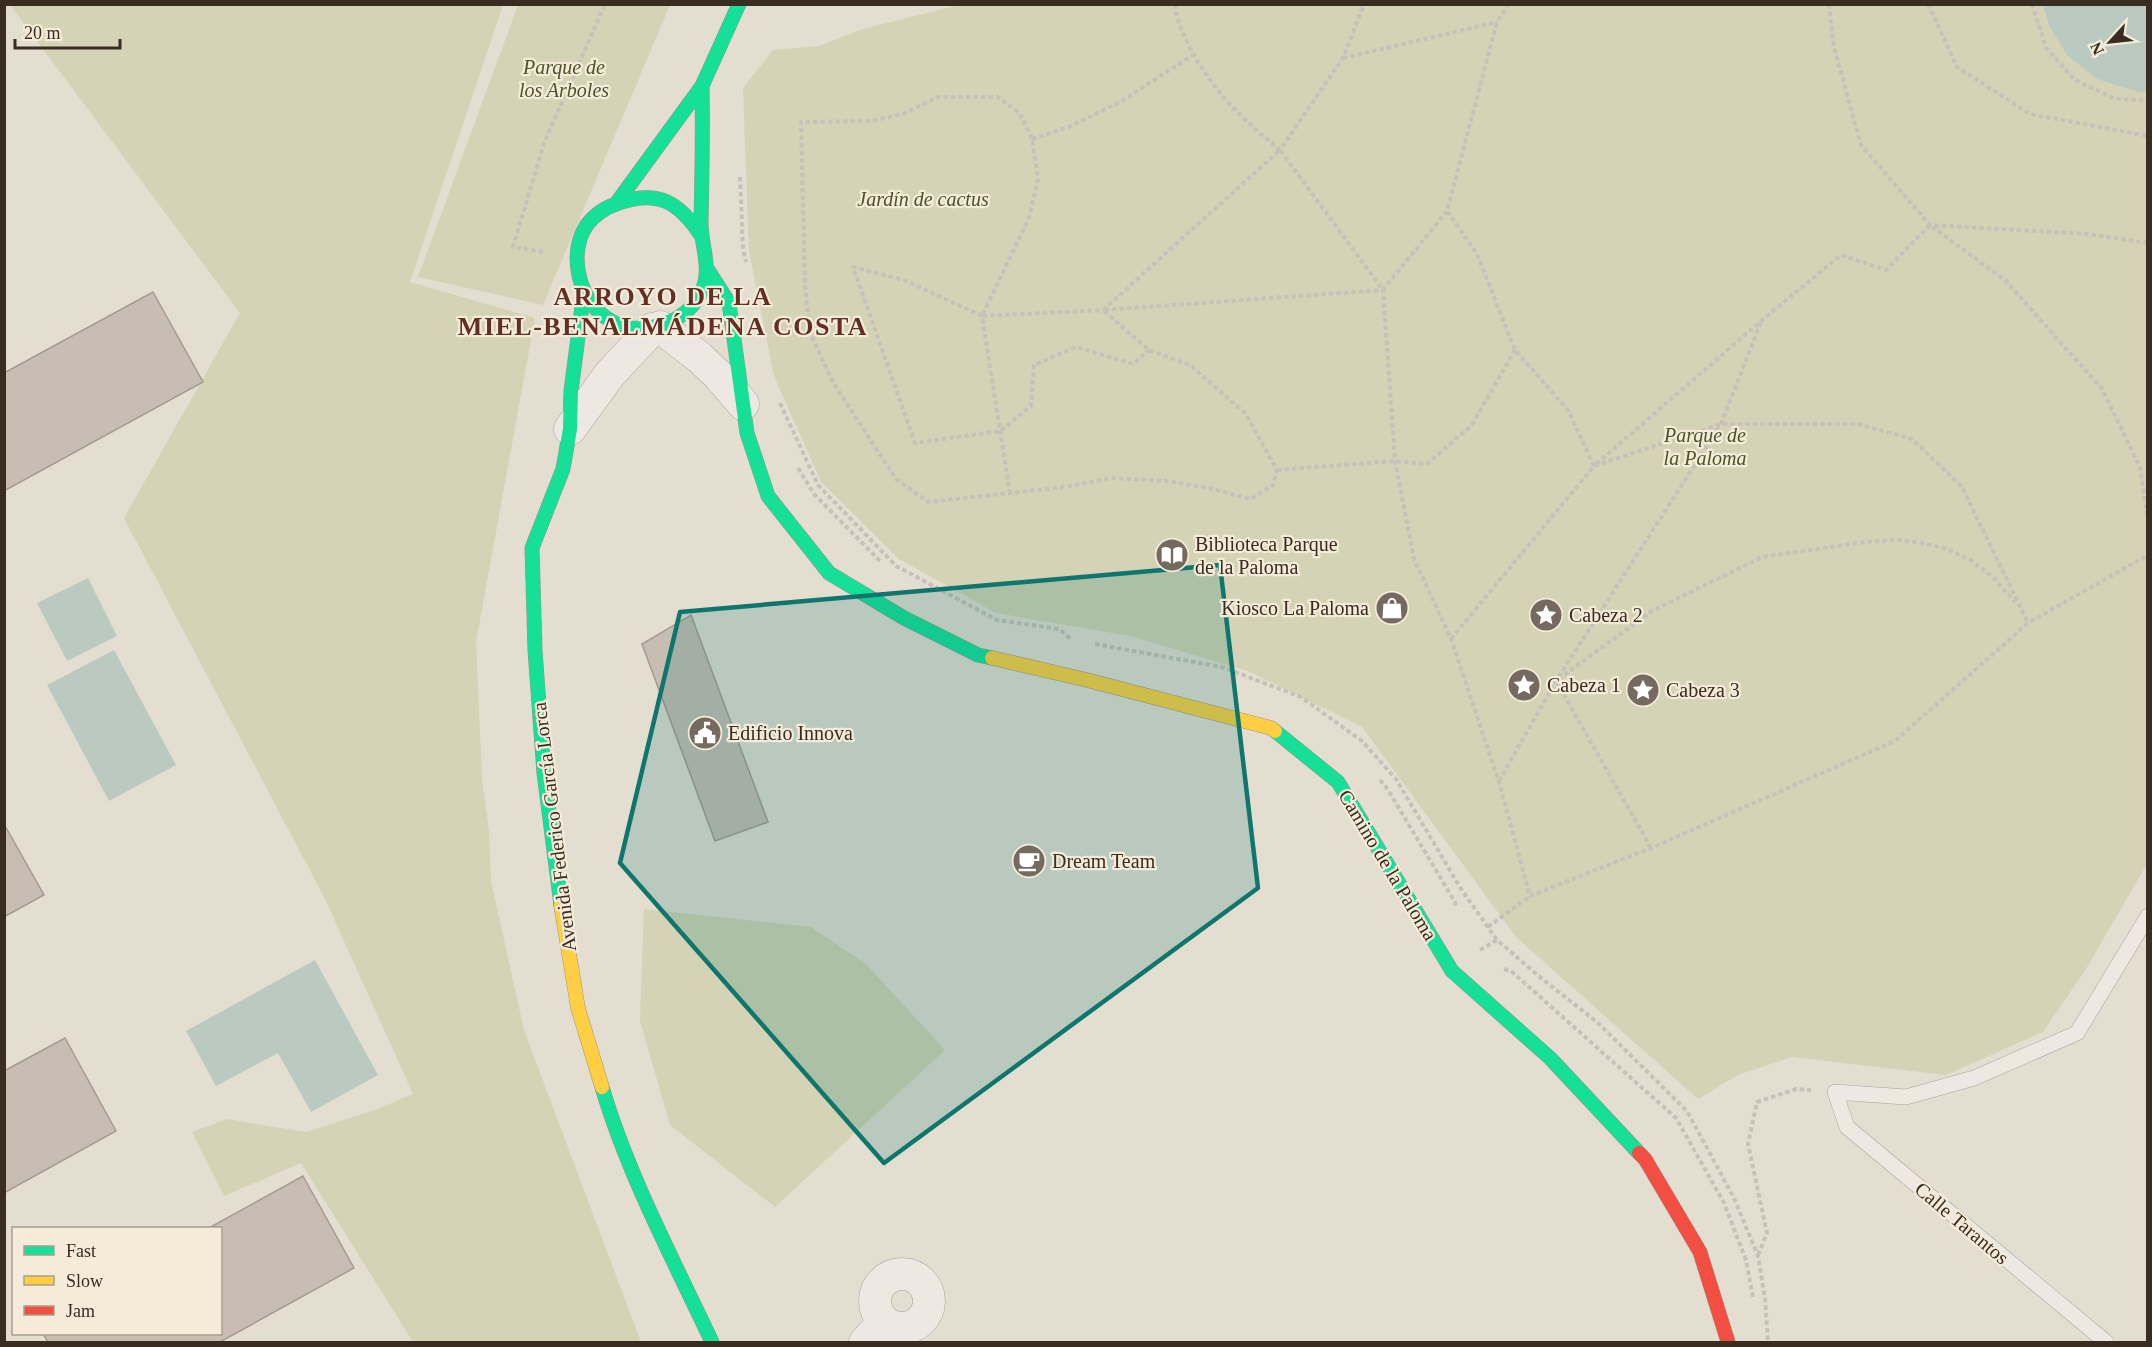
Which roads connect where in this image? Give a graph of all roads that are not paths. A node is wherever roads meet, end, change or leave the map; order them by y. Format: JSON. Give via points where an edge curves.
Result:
{"nodes":[{"id":1,"x":739,"y":4,"type":"edge"},
{"id":2,"x":702,"y":86,"type":"junction"},
{"id":3,"x":618,"y":201,"type":"junction"},
{"id":4,"x":702,"y":237,"type":"junction"},
{"id":5,"x":708,"y":270,"type":"junction"},
{"id":6,"x":584,"y":291,"type":"junction"},
{"id":7,"x":656,"y":328,"type":"junction"},
{"id":8,"x":743,"y":404,"type":"junction"},
{"id":9,"x":570,"y":429,"type":"junction"},
{"id":10,"x":2148,"y":916,"type":"edge"},
{"id":11,"x":712,"y":1342,"type":"edge"},
{"id":12,"x":1728,"y":1342,"type":"edge"},
{"id":13,"x":2106,"y":1342,"type":"edge"}],
"edges":[{"from":1,"to":2,"type":"street"},
{"from":2,"to":3,"type":"street"},
{"from":2,"to":4,"type":"street"},
{"from":3,"to":4,"type":"street","via":[[658,199],[692,220]]},
{"from":3,"to":6,"type":"street","via":[[587,226],[579,244],[576,257],[579,284]]},
{"from":4,"to":5,"type":"street"},
{"from":5,"to":7,"type":"street","via":[[696,302],[684,315]]},
{"from":5,"to":8,"type":"street","name":"Camino de la Paloma","via":[[729,303]]},
{"from":6,"to":7,"type":"street","via":[[600,314],[615,324],[633,329]]},
{"from":6,"to":9,"type":"street","name":"Avenida Federico García Lorca"},
{"from":7,"to":8,"type":"street","via":[[699,357]]},
{"from":7,"to":9,"type":"street","via":[[609,374]]},
{"from":8,"to":12,"type":"street","name":"Camino de la Paloma","via":[[747,434],[768,496],[829,573],[904,618],[978,655],[1271,728],[1338,782],[1452,971],[1550,1058],[1645,1159],[1700,1252]]},
{"from":9,"to":11,"type":"street","name":"Avenida Federico García Lorca","via":[[563,469],[532,548],[544,773],[561,903],[578,1008],[611,1118]]},
{"from":10,"to":13,"type":"lane","name":"Calle Tarantos","via":[[2077,1033],[1974,1078],[1906,1097],[1835,1092],[1847,1127]]}]}
